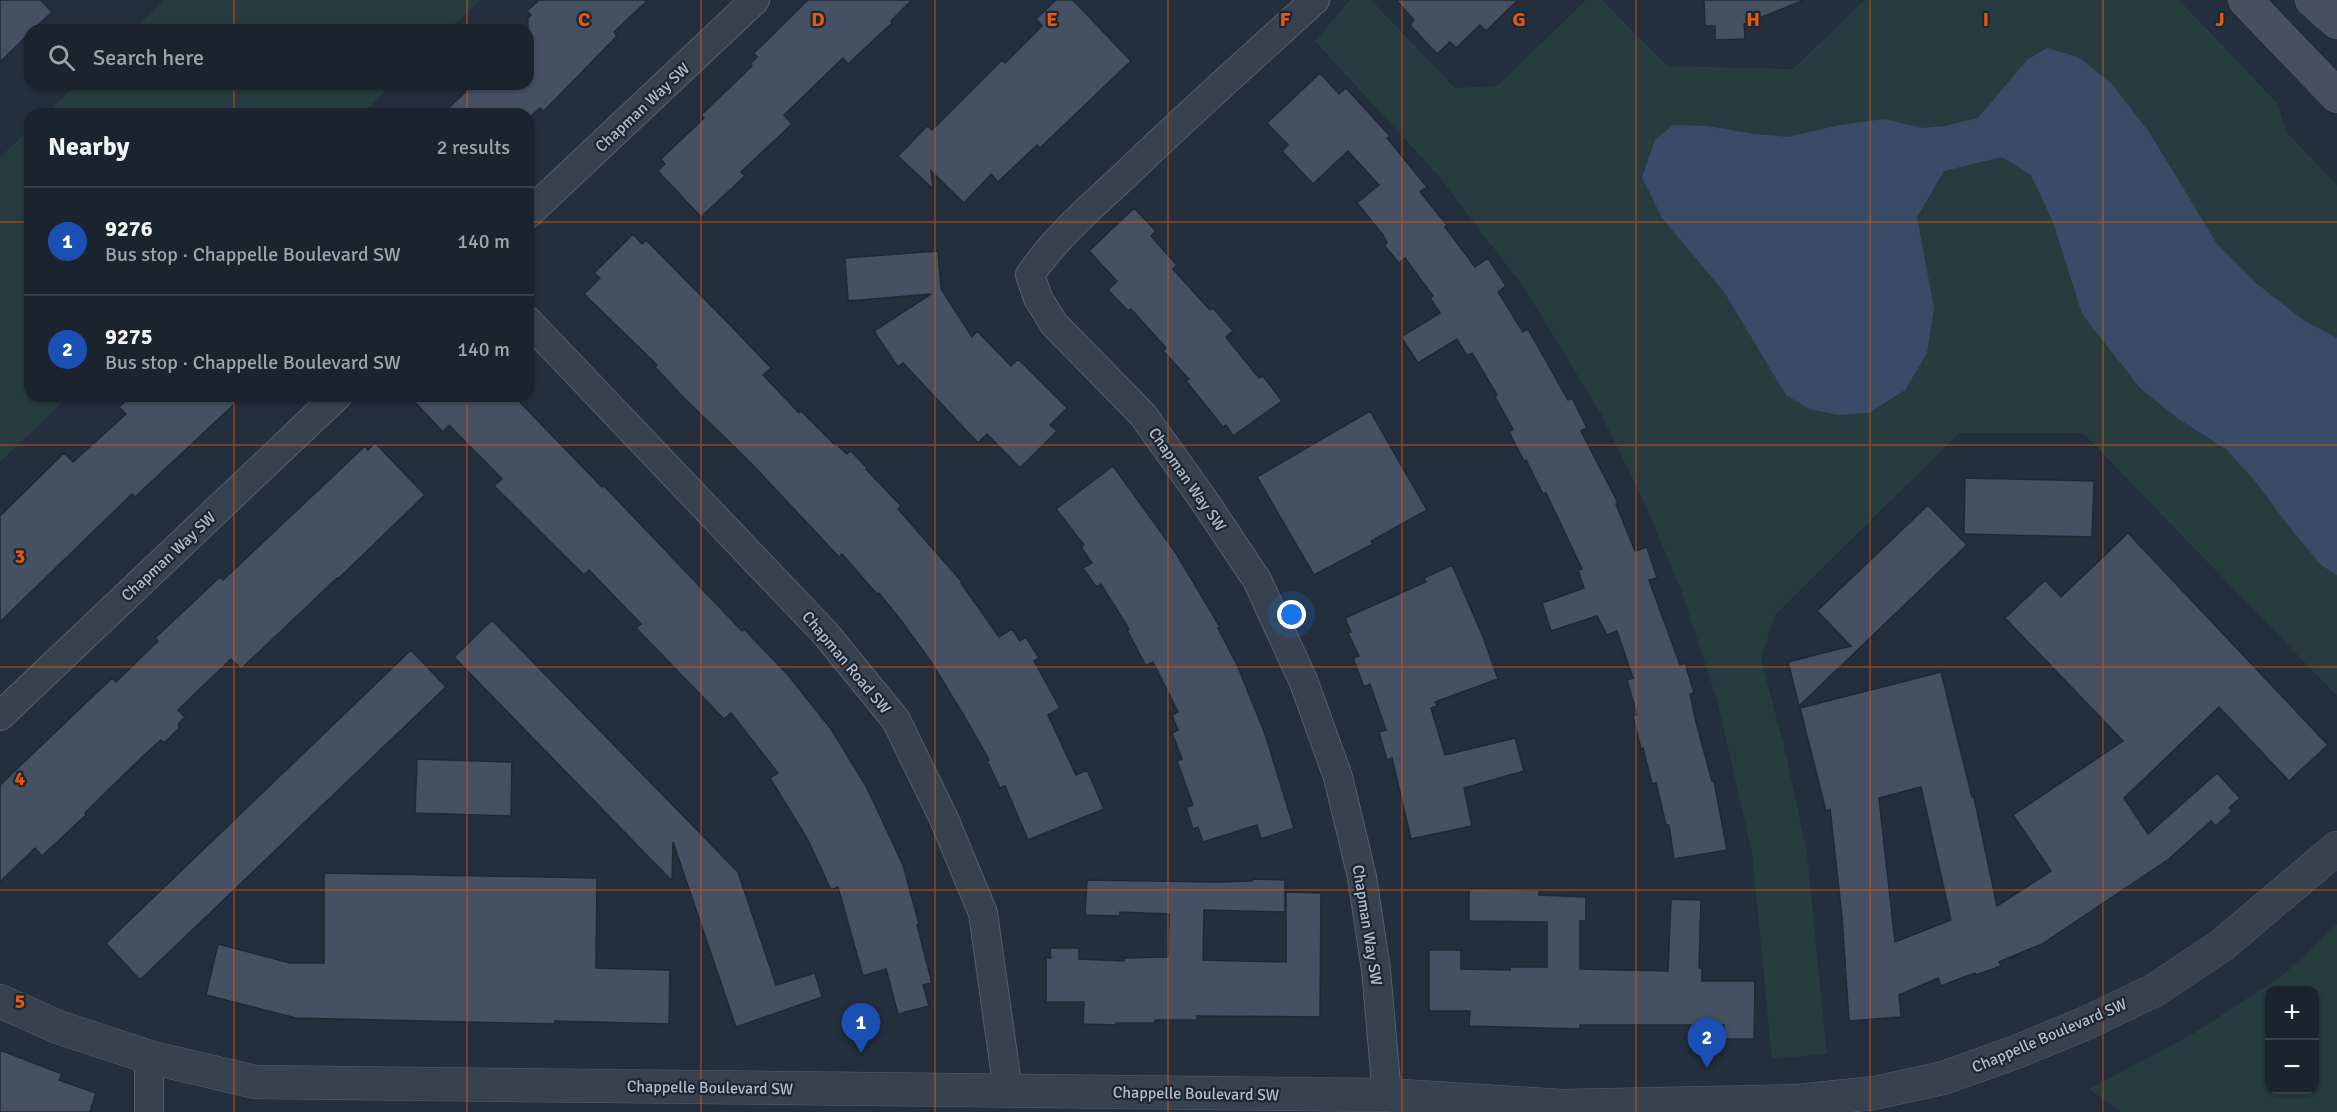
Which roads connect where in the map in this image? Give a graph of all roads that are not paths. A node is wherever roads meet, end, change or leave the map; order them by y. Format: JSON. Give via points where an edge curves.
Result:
{"nodes":[{"id":1,"x":755,"y":0,"type":"edge"},
{"id":2,"x":1315,"y":0,"type":"edge"},
{"id":3,"x":2245,"y":0,"type":"edge"},
{"id":4,"x":2312,"y":0,"type":"edge"},
{"id":5,"x":2337,"y":22,"type":"edge"},
{"id":6,"x":2331,"y":89,"type":"edge"},
{"id":7,"x":534,"y":208,"type":"edge"},
{"id":8,"x":534,"y":327,"type":"edge"},
{"id":9,"x":331,"y":402,"type":"edge"},
{"id":10,"x":0,"y":716,"type":"edge"},
{"id":11,"x":2337,"y":848,"type":"edge"},
{"id":12,"x":0,"y":1001,"type":"edge"},
{"id":13,"x":149,"y":1057,"type":"junction"},
{"id":14,"x":1388,"y":1095,"type":"junction"},
{"id":15,"x":1008,"y":1101,"type":"edge"},
{"id":16,"x":1562,"y":1109,"type":"edge"},
{"id":17,"x":149,"y":1112,"type":"edge"}],
"edges":[{"from":1,"to":7,"type":"street","name":"Chapman Way SW"},
{"from":2,"to":14,"type":"street","name":"Chapman Way SW","via":[[1062,235],[1030,275],[1054,324],[1143,415],[1203,499],[1257,580],[1303,680],[1338,777],[1362,877],[1376,969]]},
{"from":3,"to":6,"type":"main road"},
{"from":4,"to":5,"type":"main road"},
{"from":8,"to":15,"type":"street","name":"Chapman Road SW","via":[[825,633],[896,720],[944,819],[983,913]]},
{"from":9,"to":10,"type":"street","name":"Chapman Way SW"},
{"from":11,"to":16,"type":"street","name":"Chappelle Boulevard SW","via":[[2222,945],[2155,990],[2084,1024],[1943,1078],[1874,1093],[1798,1101]]},
{"from":12,"to":13,"type":"street","name":"Chappelle Boulevard SW","via":[[58,1027]]},
{"from":13,"to":15,"type":"street","name":"Chappelle Boulevard SW","via":[[255,1082]]},
{"from":13,"to":17,"type":"street"},
{"from":14,"to":15,"type":"street","name":"Chappelle Boulevard SW"},
{"from":14,"to":16,"type":"street","name":"Chappelle Boulevard SW"}]}
